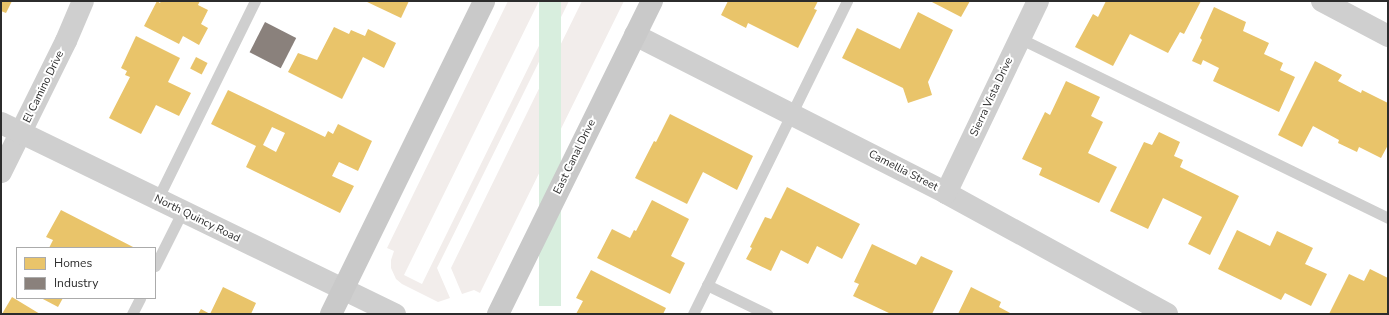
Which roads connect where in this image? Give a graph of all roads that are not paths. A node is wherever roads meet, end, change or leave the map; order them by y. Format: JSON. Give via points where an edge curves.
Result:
{"nodes":[{"id":1,"x":83,"y":1,"type":"edge"},
{"id":2,"x":255,"y":1,"type":"edge"},
{"id":3,"x":484,"y":1,"type":"edge"},
{"id":4,"x":652,"y":1,"type":"edge"},
{"id":5,"x":847,"y":1,"type":"edge"},
{"id":6,"x":1038,"y":1,"type":"edge"},
{"id":7,"x":1322,"y":1,"type":"edge"},
{"id":8,"x":635,"y":35,"type":"junction"},
{"id":9,"x":1388,"y":36,"type":"edge"},
{"id":10,"x":1019,"y":38,"type":"junction"},
{"id":11,"x":792,"y":114,"type":"junction"},
{"id":12,"x":1,"y":123,"type":"edge"},
{"id":13,"x":21,"y":133,"type":"junction"},
{"id":14,"x":1,"y":172,"type":"edge"},
{"id":15,"x":946,"y":193,"type":"junction"},
{"id":16,"x":157,"y":200,"type":"junction"},
{"id":17,"x":182,"y":212,"type":"junction"},
{"id":18,"x":1388,"y":218,"type":"edge"},
{"id":19,"x":156,"y":264,"type":"edge"},
{"id":20,"x":708,"y":285,"type":"junction"},
{"id":21,"x":343,"y":289,"type":"junction"},
{"id":22,"x":140,"y":299,"type":"edge"},
{"id":23,"x":132,"y":314,"type":"edge"},
{"id":24,"x":331,"y":314,"type":"edge"},
{"id":25,"x":395,"y":314,"type":"edge"},
{"id":26,"x":498,"y":314,"type":"edge"},
{"id":27,"x":693,"y":314,"type":"edge"},
{"id":28,"x":767,"y":314,"type":"edge"},
{"id":29,"x":1167,"y":314,"type":"edge"}],
"edges":[{"from":1,"to":13,"type":"street","name":"El Camino Drive"},
{"from":2,"to":16,"type":"lane"},
{"from":3,"to":21,"type":"main road"},
{"from":4,"to":8,"type":"main road","name":"East Canal Drive"},
{"from":5,"to":11,"type":"lane"},
{"from":6,"to":10,"type":"street","name":"Sierra Vista Drive"},
{"from":7,"to":9,"type":"street"},
{"from":8,"to":11,"type":"street","name":"Camellia Street"},
{"from":8,"to":26,"type":"main road","name":"East Canal Drive"},
{"from":10,"to":15,"type":"street","name":"Sierra Vista Drive"},
{"from":10,"to":18,"type":"lane"},
{"from":11,"to":15,"type":"street","name":"Camellia Street"},
{"from":11,"to":20,"type":"lane"},
{"from":12,"to":13,"type":"street","name":"North Quincy Road"},
{"from":13,"to":14,"type":"street","name":"El Camino Drive"},
{"from":13,"to":16,"type":"street","name":"North Quincy Road"},
{"from":15,"to":29,"type":"street","name":"Camellia Street"},
{"from":16,"to":17,"type":"street","name":"North Quincy Road"},
{"from":17,"to":19,"type":"lane"},
{"from":17,"to":21,"type":"street","name":"North Quincy Road"},
{"from":20,"to":27,"type":"lane"},
{"from":20,"to":28,"type":"lane"},
{"from":21,"to":24,"type":"main road"},
{"from":21,"to":25,"type":"street","name":"North Quincy Road"},
{"from":22,"to":23,"type":"lane"}]}
